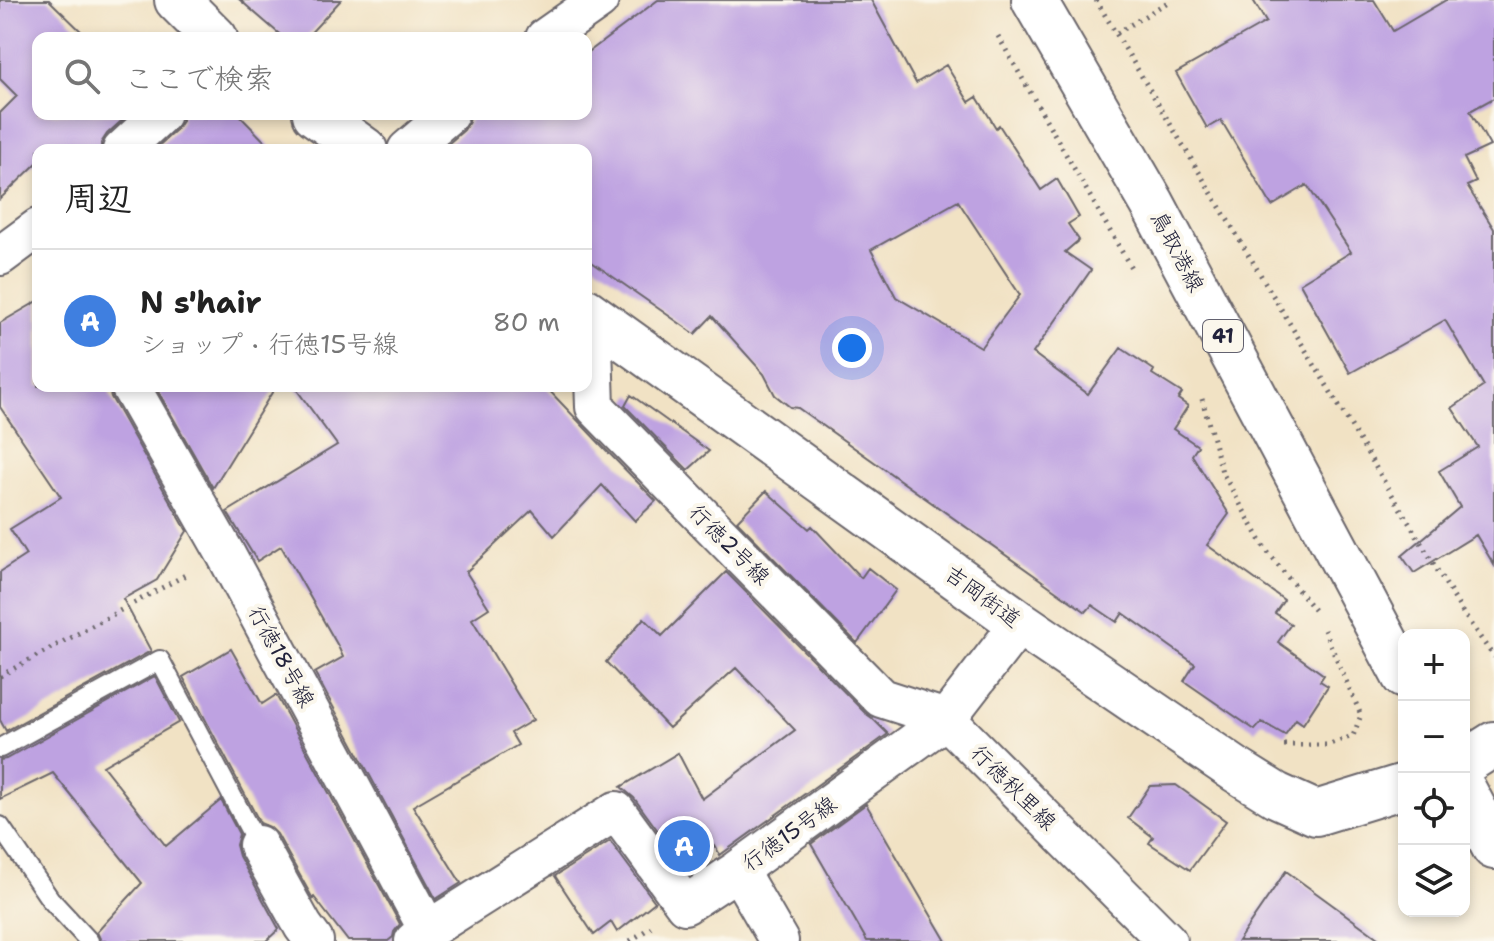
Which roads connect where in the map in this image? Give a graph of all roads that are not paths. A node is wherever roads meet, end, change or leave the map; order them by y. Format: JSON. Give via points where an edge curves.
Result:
{"nodes":[{"id":1,"x":177,"y":0,"type":"edge"},
{"id":2,"x":599,"y":0,"type":"edge"},
{"id":3,"x":1034,"y":0,"type":"edge"},
{"id":4,"x":209,"y":32,"type":"edge"},
{"id":5,"x":554,"y":32,"type":"edge"},
{"id":6,"x":154,"y":120,"type":"edge"},
{"id":7,"x":323,"y":120,"type":"edge"},
{"id":8,"x":442,"y":120,"type":"edge"},
{"id":9,"x":128,"y":144,"type":"edge"},
{"id":10,"x":357,"y":144,"type":"edge"},
{"id":11,"x":414,"y":144,"type":"edge"},
{"id":12,"x":32,"y":232,"type":"edge"},
{"id":13,"x":0,"y":256,"type":"edge"},
{"id":14,"x":592,"y":315,"type":"edge"},
{"id":15,"x":592,"y":360,"type":"edge"},
{"id":16,"x":133,"y":392,"type":"edge"},
{"id":17,"x":1020,"y":623,"type":"junction"},
{"id":18,"x":1398,"y":665,"type":"edge"},
{"id":19,"x":946,"y":719,"type":"junction"},
{"id":20,"x":1,"y":744,"type":"edge"},
{"id":21,"x":1494,"y":744,"type":"edge"},
{"id":22,"x":1470,"y":759,"type":"edge"},
{"id":23,"x":1398,"y":788,"type":"edge"},
{"id":24,"x":1470,"y":801,"type":"edge"},
{"id":25,"x":0,"y":826,"type":"edge"},
{"id":26,"x":258,"y":845,"type":"joint"},
{"id":27,"x":1494,"y":847,"type":"edge"},
{"id":28,"x":738,"y":870,"type":"junction"},
{"id":29,"x":421,"y":935,"type":"edge"},
{"id":30,"x":89,"y":941,"type":"edge"},
{"id":31,"x":314,"y":941,"type":"edge"},
{"id":32,"x":779,"y":941,"type":"edge"},
{"id":33,"x":1167,"y":941,"type":"edge"}],
"edges":[{"from":1,"to":4,"type":"street"},
{"from":2,"to":5,"type":"street"},
{"from":3,"to":18,"type":"street","name":"鳥取港線","number":"41","via":[[1152,203]]},
{"from":6,"to":9,"type":"street"},
{"from":7,"to":10,"type":"street"},
{"from":8,"to":11,"type":"street"},
{"from":12,"to":13,"type":"street"},
{"from":14,"to":17,"type":"street","name":"吉岡街道"},
{"from":15,"to":19,"type":"street","name":"行徳2号線","via":[[595,407],[881,698]]},
{"from":16,"to":29,"type":"street","name":"行徳18号線","via":[[225,553]]},
{"from":17,"to":19,"type":"street"},
{"from":17,"to":23,"type":"street","name":"吉岡街道","via":[[1236,770],[1316,813]]},
{"from":19,"to":28,"type":"street","name":"行徳15号線"},
{"from":19,"to":33,"type":"street","name":"行徳秋里線"},
{"from":20,"to":26,"type":"lane","via":[[160,660]]},
{"from":21,"to":22,"type":"street"},
{"from":24,"to":27,"type":"street"},
{"from":25,"to":30,"type":"lane","via":[[50,899]]},
{"from":26,"to":31,"type":"street"},
{"from":28,"to":29,"type":"street","name":"行徳15号線","via":[[685,905],[616,811]]},
{"from":28,"to":32,"type":"street"}]}
